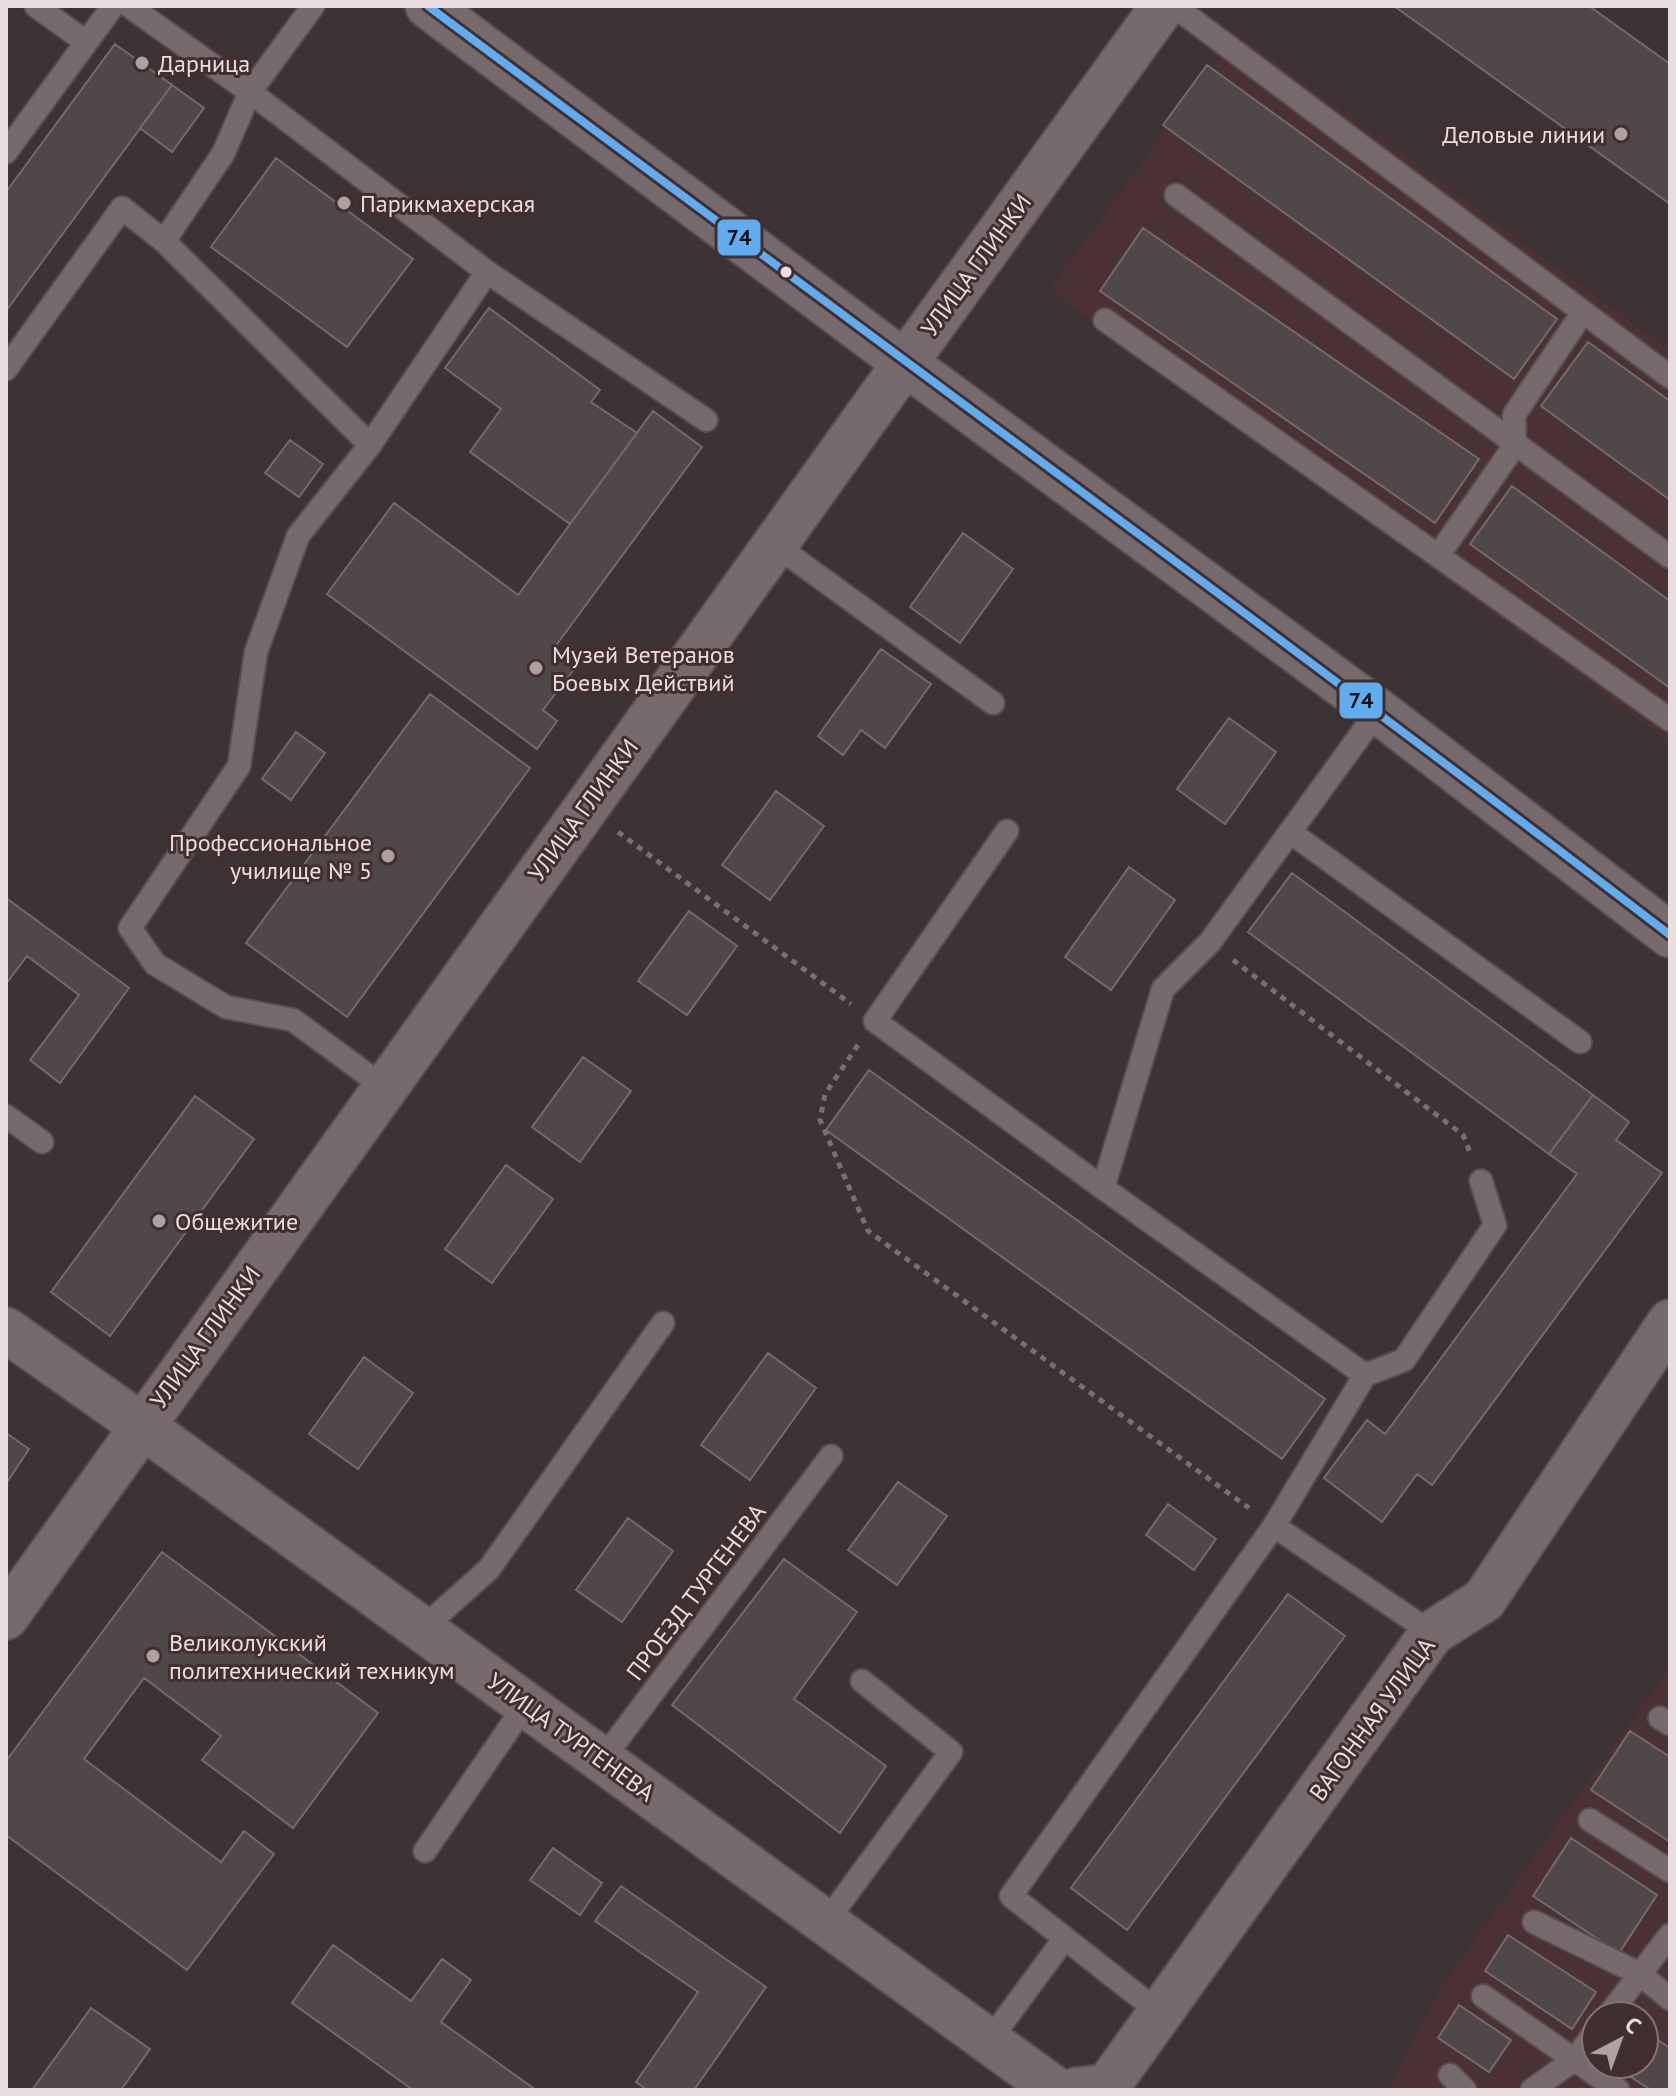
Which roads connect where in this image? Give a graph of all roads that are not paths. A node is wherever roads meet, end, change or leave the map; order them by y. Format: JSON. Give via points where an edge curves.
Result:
{"nodes":[{"id":1,"x":36,"y":6,"type":"edge"},
{"id":2,"x":113,"y":6,"type":"edge"},
{"id":3,"x":129,"y":6,"type":"edge"},
{"id":4,"x":313,"y":6,"type":"edge"},
{"id":5,"x":428,"y":6,"type":"edge"},
{"id":6,"x":1163,"y":6,"type":"edge"},
{"id":7,"x":1174,"y":6,"type":"edge"},
{"id":8,"x":86,"y":42,"type":"junction"},
{"id":9,"x":250,"y":92,"type":"junction"},
{"id":10,"x":6,"y":152,"type":"edge"},
{"id":11,"x":1176,"y":195,"type":"dead end"},
{"id":12,"x":164,"y":241,"type":"junction"},
{"id":13,"x":487,"y":272,"type":"junction"},
{"id":14,"x":1583,"y":312,"type":"junction"},
{"id":15,"x":1105,"y":320,"type":"dead end"},
{"id":16,"x":905,"y":363,"type":"junction"},
{"id":17,"x":6,"y":369,"type":"edge"},
{"id":18,"x":1670,"y":377,"type":"edge"},
{"id":19,"x":706,"y":420,"type":"dead end"},
{"id":20,"x":370,"y":445,"type":"junction"},
{"id":21,"x":1515,"y":445,"type":"junction"},
{"id":22,"x":774,"y":544,"type":"junction"},
{"id":23,"x":1438,"y":556,"type":"junction"},
{"id":24,"x":1670,"y":557,"type":"edge"},
{"id":25,"x":993,"y":703,"type":"dead end"},
{"id":26,"x":1378,"y":711,"type":"junction"},
{"id":27,"x":1670,"y":720,"type":"edge"},
{"id":28,"x":1007,"y":831,"type":"dead end"},
{"id":29,"x":1290,"y":832,"type":"junction"},
{"id":30,"x":1670,"y":935,"type":"edge"},
{"id":31,"x":1580,"y":1042,"type":"dead end"},
{"id":32,"x":384,"y":1087,"type":"junction"},
{"id":33,"x":6,"y":1116,"type":"edge"},
{"id":34,"x":42,"y":1142,"type":"dead end"},
{"id":35,"x":1481,"y":1181,"type":"road end"},
{"id":36,"x":1103,"y":1188,"type":"junction"},
{"id":37,"x":1670,"y":1322,"type":"edge"},
{"id":38,"x":663,"y":1323,"type":"dead end"},
{"id":39,"x":6,"y":1330,"type":"edge"},
{"id":40,"x":1365,"y":1375,"type":"junction"},
{"id":41,"x":141,"y":1425,"type":"junction"},
{"id":42,"x":831,"y":1456,"type":"dead end"},
{"id":43,"x":1274,"y":1526,"type":"junction"},
{"id":44,"x":6,"y":1617,"type":"edge"},
{"id":45,"x":422,"y":1629,"type":"junction"},
{"id":46,"x":1432,"y":1633,"type":"junction"},
{"id":47,"x":862,"y":1681,"type":"dead end"},
{"id":48,"x":526,"y":1704,"type":"junction"},
{"id":49,"x":602,"y":1760,"type":"junction"},
{"id":50,"x":1590,"y":1820,"type":"dead end"},
{"id":51,"x":425,"y":1851,"type":"dead end"},
{"id":52,"x":1670,"y":1871,"type":"edge"},
{"id":53,"x":826,"y":1922,"type":"junction"},
{"id":54,"x":1534,"y":1922,"type":"dead end"},
{"id":55,"x":1670,"y":1935,"type":"edge"},
{"id":56,"x":1065,"y":1938,"type":"junction"},
{"id":57,"x":1640,"y":1974,"type":"junction"},
{"id":58,"x":1483,"y":1996,"type":"dead end"},
{"id":59,"x":1670,"y":1999,"type":"edge"},
{"id":60,"x":1620,"y":2000,"type":"edge"},
{"id":61,"x":1160,"y":2013,"type":"junction"},
{"id":62,"x":989,"y":2041,"type":"junction"},
{"id":63,"x":1580,"y":2052,"type":"edge"},
{"id":64,"x":1575,"y":2059,"type":"junction"},
{"id":65,"x":1098,"y":2089,"type":"edge"},
{"id":66,"x":1056,"y":2090,"type":"edge"},
{"id":67,"x":1532,"y":2090,"type":"edge"},
{"id":68,"x":1618,"y":2090,"type":"edge"}],
"edges":[{"from":1,"to":8,"type":"lane"},
{"from":2,"to":8,"type":"lane"},
{"from":3,"to":9,"type":"lane"},
{"from":4,"to":9,"type":"lane"},
{"from":5,"to":16,"type":"street"},
{"from":6,"to":16,"type":"street","name":"УЛИЦА ГЛИНКИ"},
{"from":7,"to":14,"type":"lane"},
{"from":8,"to":10,"type":"lane"},
{"from":9,"to":12,"type":"lane","via":[[223,154]]},
{"from":9,"to":13,"type":"lane"},
{"from":11,"to":21,"type":"lane"},
{"from":12,"to":17,"type":"lane","via":[[122,208]]},
{"from":12,"to":20,"type":"lane"},
{"from":13,"to":19,"type":"lane"},
{"from":13,"to":20,"type":"lane"},
{"from":14,"to":18,"type":"lane"},
{"from":14,"to":21,"type":"lane","via":[[1514,415]]},
{"from":15,"to":23,"type":"lane"},
{"from":16,"to":22,"type":"street","name":"УЛИЦА ГЛИНКИ"},
{"from":16,"to":26,"type":"street"},
{"from":20,"to":32,"type":"lane","via":[[298,536],[256,652],[239,766],[130,928],[155,964],[226,1007],[293,1020]]},
{"from":21,"to":23,"type":"lane"},
{"from":21,"to":24,"type":"lane"},
{"from":22,"to":25,"type":"lane"},
{"from":22,"to":32,"type":"street","name":"УЛИЦА ГЛИНКИ"},
{"from":23,"to":27,"type":"lane"},
{"from":26,"to":29,"type":"lane"},
{"from":26,"to":30,"type":"street"},
{"from":28,"to":36,"type":"lane","via":[[875,1021]]},
{"from":29,"to":31,"type":"lane"},
{"from":29,"to":36,"type":"lane","via":[[1210,942],[1163,989]]},
{"from":32,"to":41,"type":"street","name":"УЛИЦА ГЛИНКИ"},
{"from":33,"to":34,"type":"lane"},
{"from":35,"to":40,"type":"lane","via":[[1495,1225],[1404,1360]]},
{"from":36,"to":40,"type":"lane"},
{"from":37,"to":46,"type":"street","name":"ВАГОННАЯ УЛИЦА","via":[[1484,1600]]},
{"from":38,"to":45,"type":"lane","via":[[489,1569]]},
{"from":39,"to":41,"type":"street","name":"УЛИЦА ТУРГЕНЕВА"},
{"from":40,"to":43,"type":"lane"},
{"from":41,"to":44,"type":"street","name":"УЛИЦА ГЛИНКИ"},
{"from":41,"to":45,"type":"street","name":"УЛИЦА ТУРГЕНЕВА"},
{"from":42,"to":49,"type":"lane","name":"ПРОЕЗД ТУРГЕНЕВА"},
{"from":43,"to":46,"type":"lane"},
{"from":43,"to":56,"type":"lane","via":[[1011,1896]]},
{"from":45,"to":48,"type":"street","name":"УЛИЦА ТУРГЕНЕВА"},
{"from":46,"to":61,"type":"street","name":"ВАГОННАЯ УЛИЦА"},
{"from":47,"to":53,"type":"lane","via":[[951,1752]]},
{"from":48,"to":49,"type":"street","name":"УЛИЦА ТУРГЕНЕВА"},
{"from":48,"to":51,"type":"lane"},
{"from":49,"to":53,"type":"street","name":"УЛИЦА ТУРГЕНЕВА"},
{"from":50,"to":52,"type":"lane"},
{"from":53,"to":62,"type":"street","name":"УЛИЦА ТУРГЕНЕВА"},
{"from":54,"to":57,"type":"lane"},
{"from":55,"to":57,"type":"lane"},
{"from":56,"to":61,"type":"lane"},
{"from":56,"to":62,"type":"lane"},
{"from":57,"to":59,"type":"lane"},
{"from":57,"to":60,"type":"lane"},
{"from":58,"to":64,"type":"lane"},
{"from":61,"to":65,"type":"street","name":"ВАГОННАЯ УЛИЦА"},
{"from":62,"to":66,"type":"street","name":"УЛИЦА ТУРГЕНЕВА"},
{"from":63,"to":64,"type":"lane"},
{"from":64,"to":67,"type":"lane"},
{"from":64,"to":68,"type":"lane"}]}
